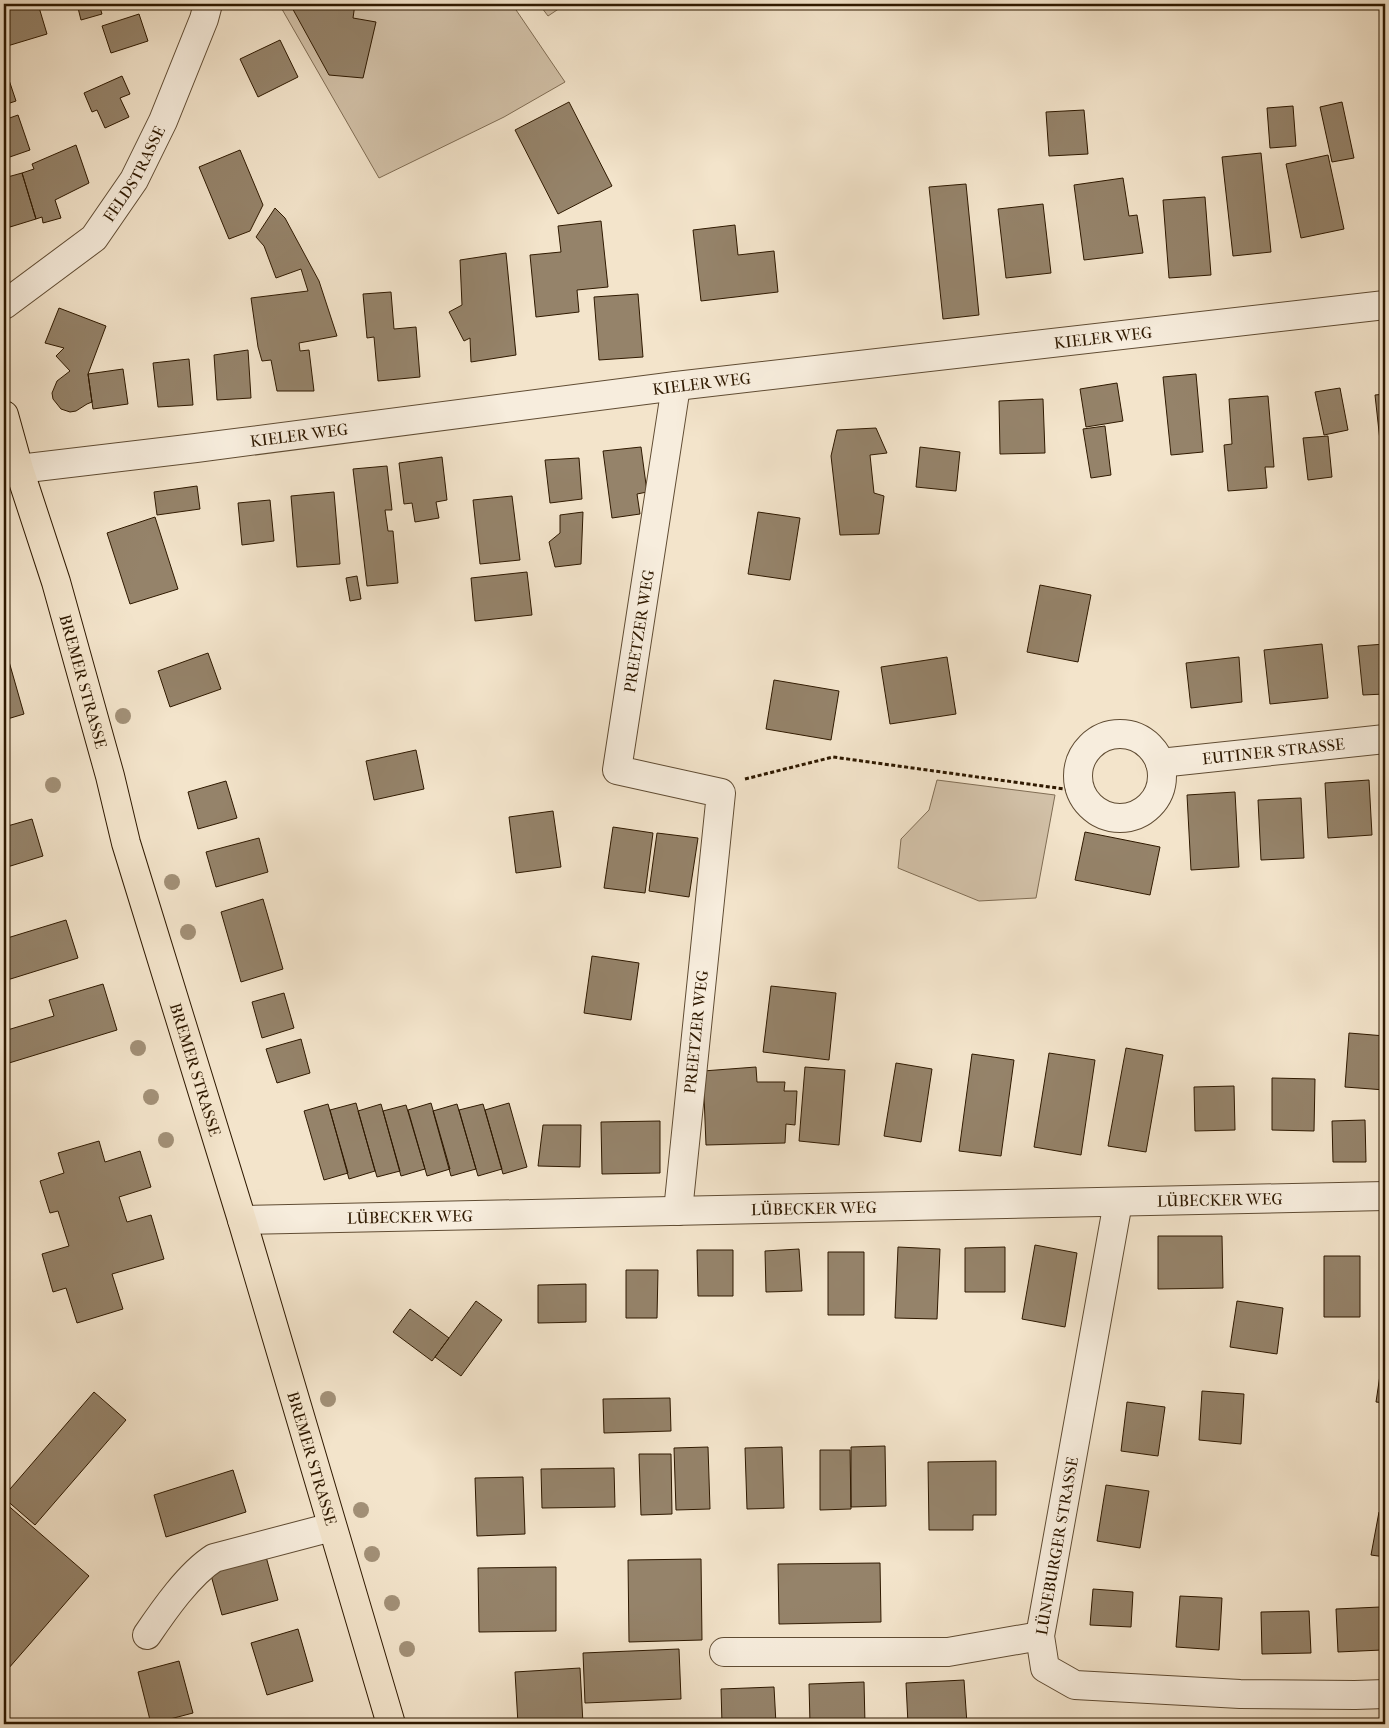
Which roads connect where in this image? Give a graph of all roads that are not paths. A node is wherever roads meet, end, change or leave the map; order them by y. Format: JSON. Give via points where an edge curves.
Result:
{"nodes":[{"id":1,"x":208,"y":4,"type":"edge"},
{"id":2,"x":4,"y":304,"type":"edge"},
{"id":3,"x":1385,"y":305,"type":"edge"},
{"id":4,"x":676,"y":386,"type":"junction"},
{"id":5,"x":4,"y":416,"type":"edge"},
{"id":6,"x":19,"y":468,"type":"junction"},
{"id":7,"x":1385,"y":739,"type":"edge"},
{"id":8,"x":1160,"y":763,"type":"junction"},
{"id":9,"x":1385,"y":1196,"type":"edge"},
{"id":10,"x":1118,"y":1202,"type":"junction"},
{"id":11,"x":678,"y":1211,"type":"junction"},
{"id":12,"x":242,"y":1220,"type":"junction"},
{"id":13,"x":332,"y":1527,"type":"junction"},
{"id":14,"x":147,"y":1635,"type":"dead end"},
{"id":15,"x":1040,"y":1636,"type":"junction"},
{"id":16,"x":724,"y":1652,"type":"dead end"},
{"id":17,"x":1385,"y":1694,"type":"edge"},
{"id":18,"x":391,"y":1724,"type":"edge"}],
"edges":[{"from":1,"to":2,"type":"street","name":"FELDSTRASSE","via":[[163,121],[134,180],[94,238]]},
{"from":3,"to":4,"type":"street","name":"KIELER WEG"},
{"from":4,"to":6,"type":"street","name":"KIELER WEG"},
{"from":4,"to":11,"type":"street","name":"PREETZER WEG","via":[[617,770],[721,793]]},
{"from":5,"to":6,"type":"main road","name":"BREMER STRASSE"},
{"from":6,"to":12,"type":"main road","name":"BREMER STRASSE","via":[[56,582],[126,843]]},
{"from":7,"to":8,"type":"street","name":"EUTINER STRASSE"},
{"from":8,"to":8,"type":"street","via":[[1145,742],[1127,734],[1108,735],[1085,750],[1077,768],[1079,791],[1085,802],[1107,817],[1135,816],[1148,809],[1158,796],[1162,782]]},
{"from":9,"to":10,"type":"street","name":"LÜBECKER WEG"},
{"from":10,"to":11,"type":"street","name":"LÜBECKER WEG"},
{"from":10,"to":15,"type":"street","name":"LÜNEBURGER STRASSE"},
{"from":11,"to":12,"type":"street","name":"LÜBECKER WEG"},
{"from":12,"to":13,"type":"main road","name":"BREMER STRASSE"},
{"from":13,"to":14,"type":"street","via":[[214,1558],[203,1565],[161,1613]]},
{"from":13,"to":18,"type":"main road","name":"BREMER STRASSE"},
{"from":15,"to":16,"type":"street","via":[[948,1652]]},
{"from":15,"to":17,"type":"street","name":"LÜNEBURGER STRASSE","via":[[1044,1668],[1075,1685],[1240,1694]]}]}
